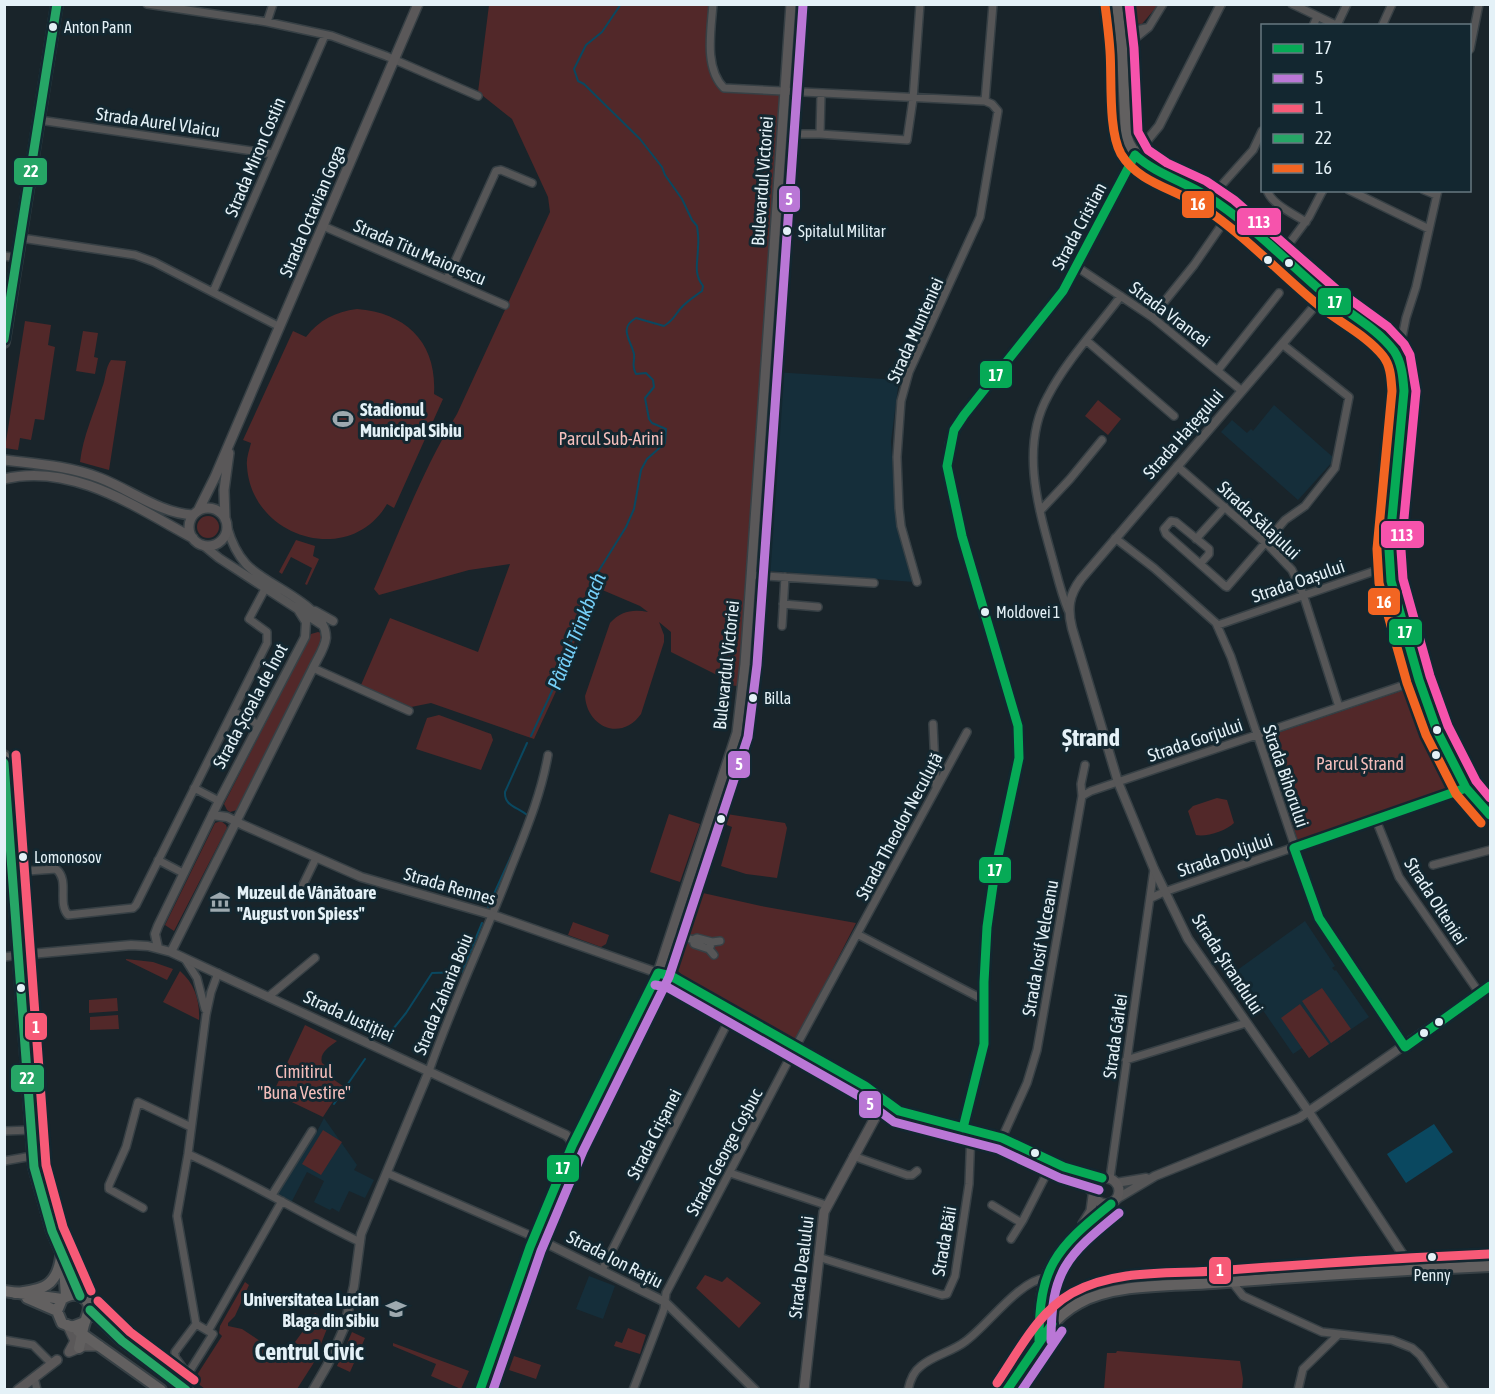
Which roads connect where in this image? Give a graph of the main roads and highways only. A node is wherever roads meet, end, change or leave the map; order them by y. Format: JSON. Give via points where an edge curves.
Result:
{"nodes":[{"id":1,"x":57,"y":4,"type":"edge"},
{"id":2,"x":418,"y":4,"type":"edge"},
{"id":3,"x":791,"y":4,"type":"edge"},
{"id":4,"x":1117,"y":4,"type":"edge"},
{"id":5,"x":1401,"y":331,"type":"road end"},
{"id":6,"x":4,"y":342,"type":"edge"},
{"id":7,"x":1386,"y":343,"type":"junction"},
{"id":8,"x":234,"y":430,"type":"junction"},
{"id":9,"x":4,"y":460,"type":"edge"},
{"id":10,"x":4,"y":479,"type":"edge"},
{"id":11,"x":195,"y":513,"type":"junction"},
{"id":12,"x":226,"y":523,"type":"junction"},
{"id":13,"x":194,"y":538,"type":"junction"},
{"id":14,"x":4,"y":756,"type":"edge"},
{"id":15,"x":1491,"y":815,"type":"edge"},
{"id":16,"x":11,"y":878,"type":"edge"},
{"id":17,"x":658,"y":973,"type":"junction"},
{"id":18,"x":870,"y":1090,"type":"junction"},
{"id":19,"x":904,"y":1113,"type":"junction"},
{"id":20,"x":876,"y":1116,"type":"junction"},
{"id":21,"x":1064,"y":1167,"type":"junction"},
{"id":22,"x":1109,"y":1180,"type":"junction"},
{"id":23,"x":1093,"y":1193,"type":"junction"},
{"id":24,"x":1114,"y":1201,"type":"junction"},
{"id":25,"x":1079,"y":1231,"type":"junction"},
{"id":26,"x":63,"y":1257,"type":"junction"},
{"id":27,"x":1491,"y":1266,"type":"edge"},
{"id":28,"x":1046,"y":1287,"type":"junction"},
{"id":29,"x":10,"y":1292,"type":"edge"},
{"id":30,"x":80,"y":1296,"type":"junction"},
{"id":31,"x":64,"y":1298,"type":"junction"},
{"id":32,"x":1077,"y":1303,"type":"junction"},
{"id":33,"x":90,"y":1310,"type":"junction"},
{"id":34,"x":57,"y":1311,"type":"junction"},
{"id":35,"x":85,"y":1322,"type":"junction"},
{"id":36,"x":1054,"y":1322,"type":"junction"},
{"id":37,"x":70,"y":1327,"type":"junction"},
{"id":38,"x":83,"y":1334,"type":"junction"},
{"id":39,"x":1039,"y":1341,"type":"junction"},
{"id":40,"x":100,"y":1346,"type":"junction"},
{"id":41,"x":74,"y":1350,"type":"junction"},
{"id":42,"x":55,"y":1362,"type":"road end"},
{"id":43,"x":184,"y":1387,"type":"edge"},
{"id":44,"x":18,"y":1389,"type":"edge"},
{"id":45,"x":161,"y":1389,"type":"edge"},
{"id":46,"x":480,"y":1389,"type":"edge"},
{"id":47,"x":804,"y":1389,"type":"edge"},
{"id":48,"x":1007,"y":1389,"type":"edge"}],
"edges":[{"from":1,"to":6,"type":"main road"},
{"from":2,"to":8,"type":"main road","name":"Strada Octavian Goga"},
{"from":3,"to":17,"type":"main road","name":"Bulevardul Victoriei","via":[[742,699],[737,733]]},
{"from":4,"to":7,"type":"main road","via":[[1126,135],[1135,156],[1210,198]]},
{"from":5,"to":7,"type":"main road"},
{"from":7,"to":15,"type":"main road","via":[[1398,359],[1404,391],[1389,566],[1397,606],[1437,731],[1466,788]]},
{"from":8,"to":11,"type":"main road","name":"Strada Octavian Goga","via":[[208,494]]},
{"from":8,"to":12,"type":"main road","name":"Strada Octavian Goga","via":[[224,483]]},
{"from":9,"to":11,"type":"main road","via":[[78,471],[167,510]]},
{"from":10,"to":13,"type":"main road","via":[[38,476],[81,483]]},
{"from":11,"to":12,"type":"main road","via":[[211,508]]},
{"from":11,"to":13,"type":"main road","via":[[189,527]]},
{"from":12,"to":13,"type":"main road","via":[[225,535],[219,542],[203,545]]},
{"from":14,"to":16,"type":"main road"},
{"from":16,"to":26,"type":"main road","via":[[32,1156],[41,1196]]},
{"from":17,"to":18,"type":"main road","via":[[671,976]]},
{"from":17,"to":46,"type":"main road","name":"Bulevardul Victoriei","via":[[573,1146],[534,1237]]},
{"from":18,"to":19,"type":"main road"},
{"from":18,"to":20,"type":"main road","via":[[878,1106]]},
{"from":19,"to":20,"type":"main road"},
{"from":19,"to":21,"type":"main road","via":[[1002,1138]]},
{"from":20,"to":47,"type":"main road","name":"Strada Dealului","via":[[826,1205]]},
{"from":21,"to":22,"type":"main road"},
{"from":21,"to":23,"type":"main road"},
{"from":22,"to":23,"type":"main road","via":[[1095,1183]]},
{"from":22,"to":24,"type":"main road","via":[[1119,1190]]},
{"from":23,"to":24,"type":"main road","via":[[1102,1204]]},
{"from":23,"to":25,"type":"main road","via":[[1091,1211]]},
{"from":24,"to":25,"type":"main road"},
{"from":25,"to":28,"type":"main road","via":[[1055,1259]]},
{"from":26,"to":29,"type":"main road","via":[[51,1283],[38,1290]]},
{"from":26,"to":30,"type":"main road"},
{"from":26,"to":31,"type":"main road"},
{"from":27,"to":32,"type":"main road","via":[[1124,1289]]},
{"from":28,"to":32,"type":"main road","via":[[1058,1304]]},
{"from":28,"to":36,"type":"main road"},
{"from":28,"to":39,"type":"main road","via":[[1041,1299]]},
{"from":29,"to":31,"type":"main road"},
{"from":29,"to":34,"type":"main road"},
{"from":30,"to":31,"type":"main road"},
{"from":30,"to":33,"type":"main road"},
{"from":31,"to":34,"type":"main road"},
{"from":32,"to":36,"type":"main road"},
{"from":33,"to":35,"type":"main road"},
{"from":33,"to":43,"type":"main road","via":[[122,1341]]},
{"from":34,"to":37,"type":"main road","via":[[60,1320]]},
{"from":35,"to":37,"type":"main road"},
{"from":35,"to":38,"type":"main road"},
{"from":36,"to":39,"type":"main road"},
{"from":37,"to":38,"type":"main road"},
{"from":37,"to":41,"type":"main road"},
{"from":38,"to":40,"type":"main road"},
{"from":38,"to":41,"type":"main road"},
{"from":39,"to":48,"type":"main road"},
{"from":40,"to":41,"type":"main road"},
{"from":40,"to":45,"type":"main road"},
{"from":42,"to":44,"type":"main road"}]}
